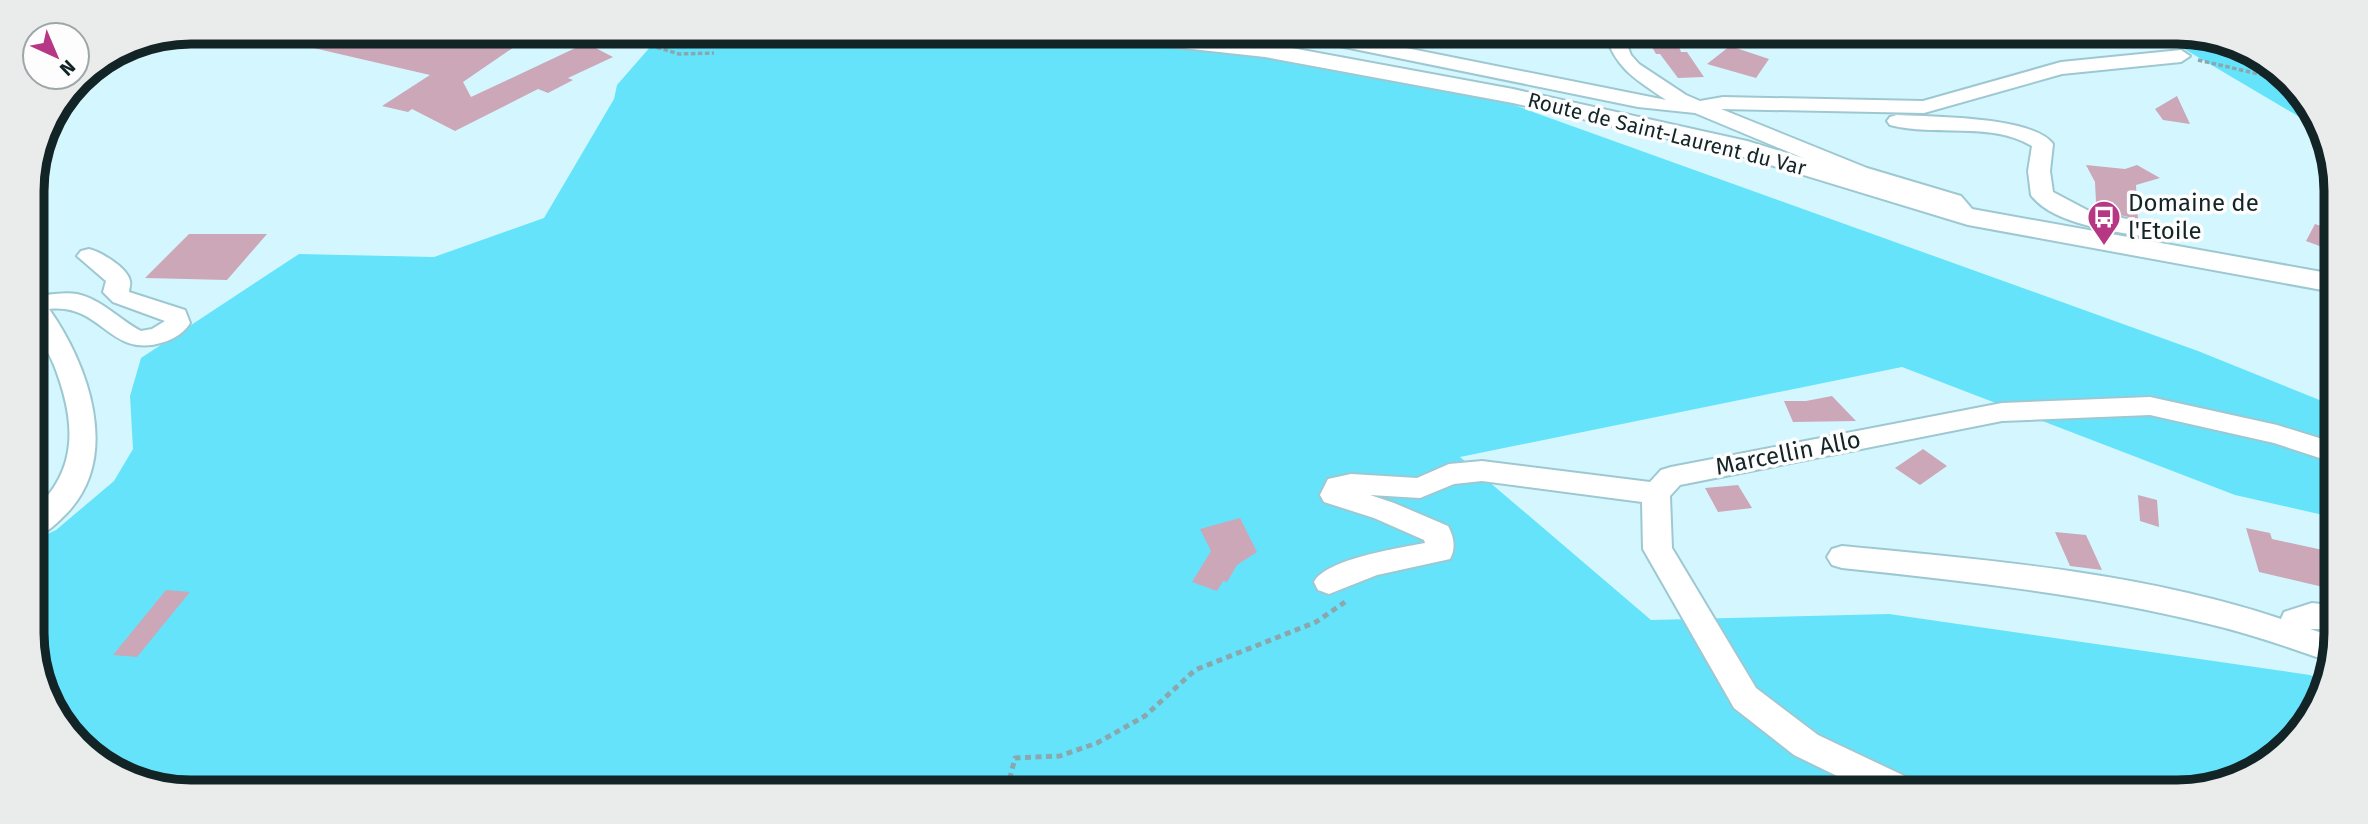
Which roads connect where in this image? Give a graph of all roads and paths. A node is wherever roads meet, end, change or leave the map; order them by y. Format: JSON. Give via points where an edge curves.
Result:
{"nodes":[{"id":1,"x":1207,"y":44,"type":"edge"},
{"id":2,"x":1359,"y":44,"type":"edge"},
{"id":3,"x":1617,"y":44,"type":"edge"},
{"id":4,"x":2181,"y":56,"type":"joint"},
{"id":5,"x":2269,"y":76,"type":"edge"},
{"id":6,"x":1834,"y":106,"type":"junction"},
{"id":7,"x":1702,"y":109,"type":"junction"},
{"id":8,"x":1968,"y":217,"type":"junction"},
{"id":9,"x":2157,"y":232,"type":"dead end"},
{"id":10,"x":89,"y":256,"type":"dead end"},
{"id":11,"x":2324,"y":281,"type":"edge"},
{"id":12,"x":44,"y":301,"type":"edge"},
{"id":13,"x":44,"y":319,"type":"edge"},
{"id":14,"x":2324,"y":449,"type":"edge"},
{"id":15,"x":1656,"y":493,"type":"junction"},
{"id":16,"x":44,"y":517,"type":"edge"},
{"id":17,"x":1842,"y":557,"type":"dead end"},
{"id":18,"x":1372,"y":564,"type":"junction"},
{"id":19,"x":1329,"y":582,"type":"dead end"},
{"id":20,"x":2324,"y":616,"type":"edge"},
{"id":21,"x":2294,"y":635,"type":"junction"},
{"id":22,"x":2323,"y":646,"type":"edge"},
{"id":23,"x":1009,"y":780,"type":"edge"},
{"id":24,"x":1877,"y":780,"type":"edge"}],
"edges":[{"from":1,"to":8,"type":"main road","name":"Route de Saint-Laurent du Var","via":[[1277,52],[1594,113],[1749,150]]},
{"from":2,"to":7,"type":"street"},
{"from":3,"to":7,"type":"street","via":[[1632,68]]},
{"from":4,"to":5,"type":"path"},
{"from":4,"to":6,"type":"street","via":[[2061,68],[1924,107]]},
{"from":6,"to":7,"type":"street","via":[[1723,103]]},
{"from":6,"to":9,"type":"street","via":[[1890,121],[2003,130],[2034,138],[2043,144],[2042,195],[2054,206]]},
{"from":7,"to":8,"type":"street","via":[[1859,173],[1953,201]]},
{"from":8,"to":11,"type":"main road","name":"Route de Saint-Laurent du Var"},
{"from":10,"to":12,"type":"street","via":[[116,277],[115,292],[121,297],[176,316],[177,323],[155,338],[139,340],[78,302]]},
{"from":13,"to":16,"type":"street","via":[[82,414],[83,442],[71,488]]},
{"from":14,"to":15,"type":"street","name":"Marcellin Allo","via":[[2277,434],[2150,406],[2001,412],[1671,477]]},
{"from":15,"to":18,"type":"street","via":[[1482,471],[1449,474],[1420,488],[1338,486],[1334,495],[1384,510],[1438,534],[1440,551]]},
{"from":15,"to":24,"type":"street","via":[[1658,549],[1745,698],[1806,745]]},
{"from":17,"to":21,"type":"street","via":[[2165,599]]},
{"from":18,"to":19,"type":"street"},
{"from":18,"to":23,"type":"path","via":[[1362,589],[1316,622],[1195,670],[1145,716],[1097,743],[1060,756],[1015,758]]},
{"from":20,"to":21,"type":"street","via":[[2295,621]]},
{"from":21,"to":22,"type":"street"}]}
